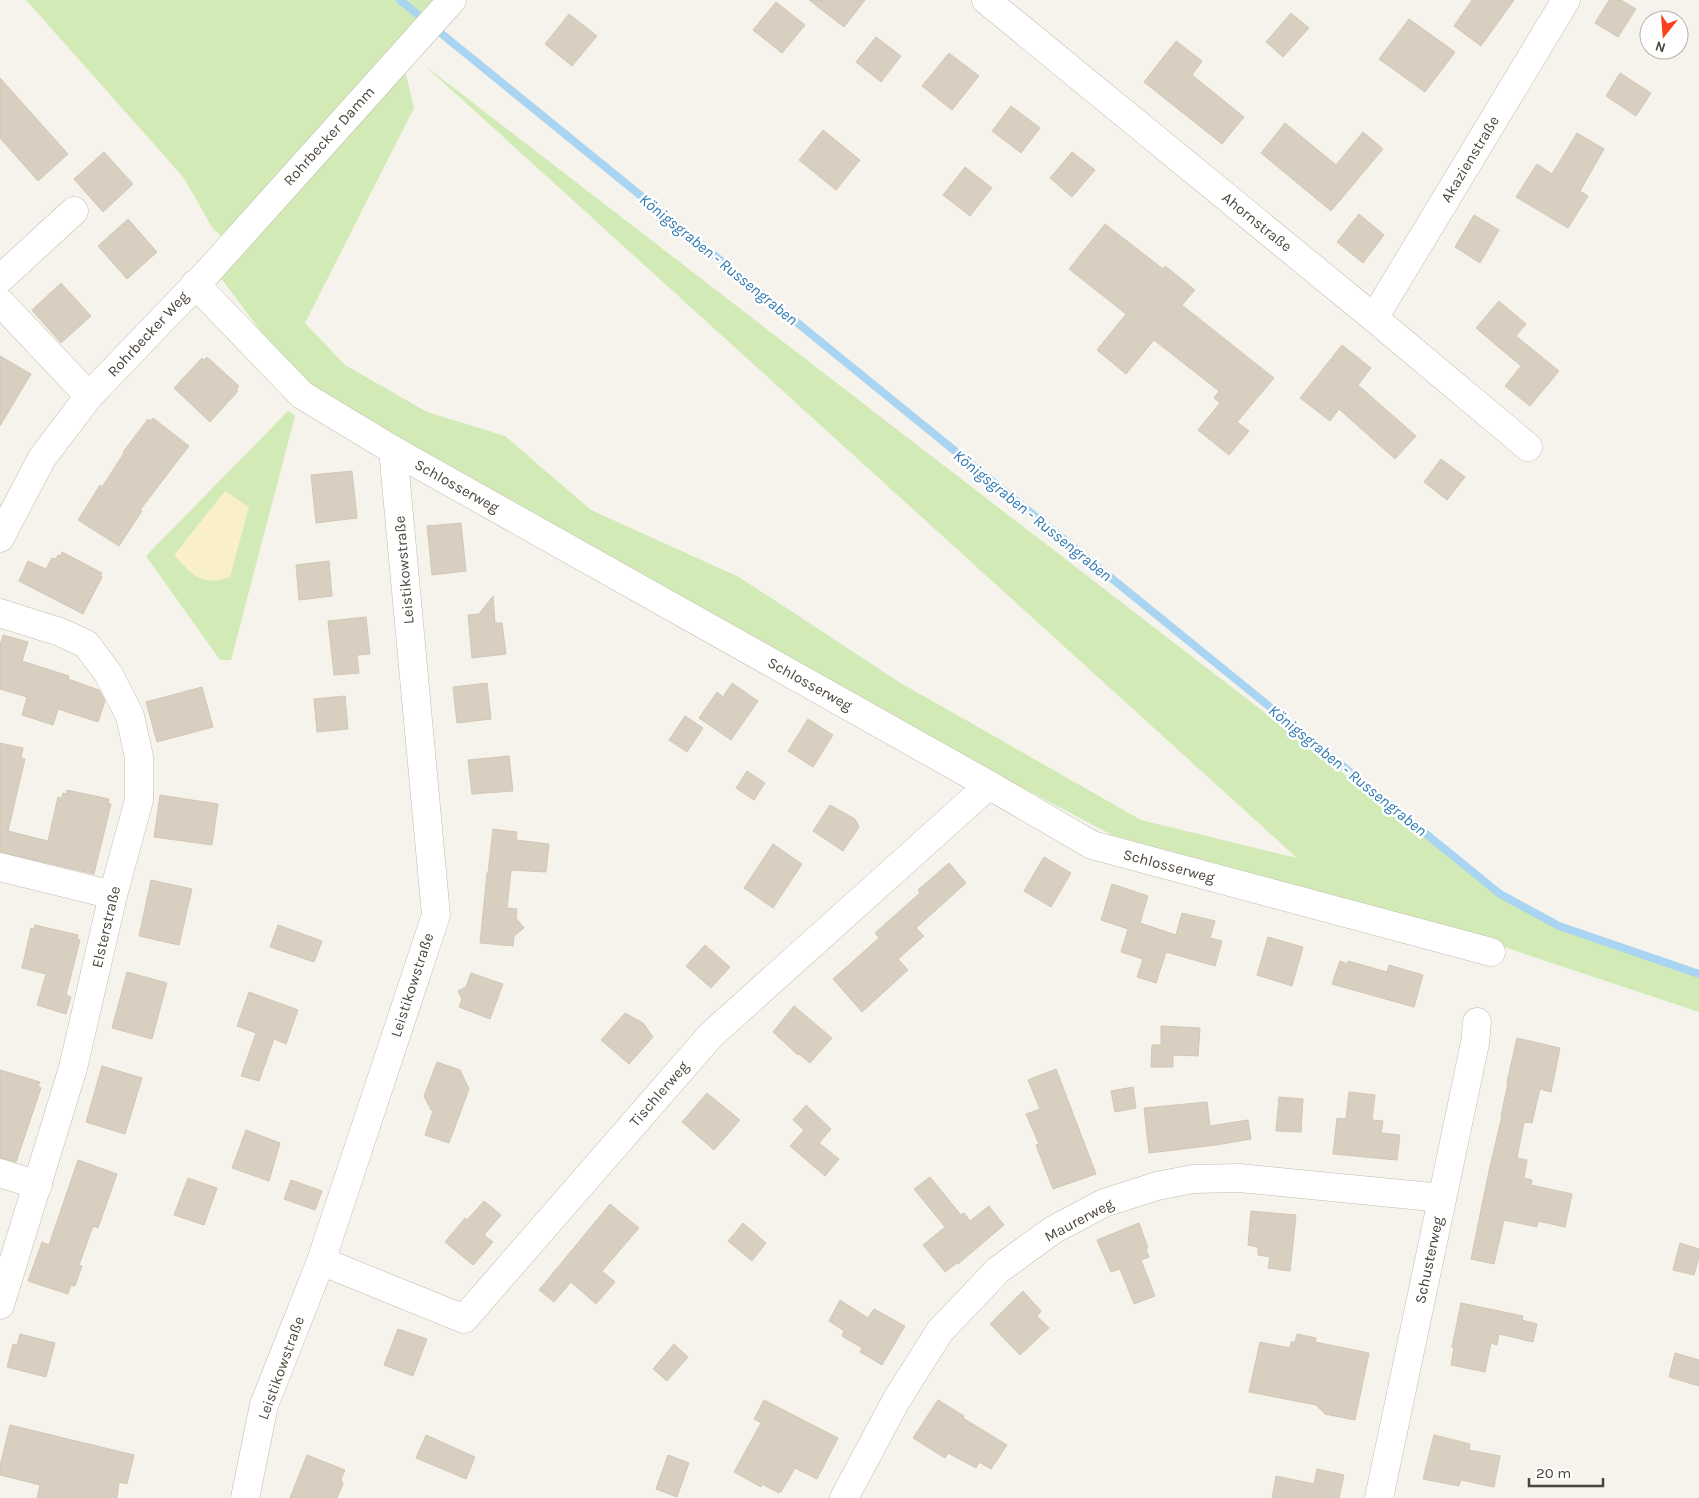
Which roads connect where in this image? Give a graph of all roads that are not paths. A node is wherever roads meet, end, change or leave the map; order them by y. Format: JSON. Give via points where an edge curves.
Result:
{"nodes":[{"id":1,"x":986,"y":0,"type":"edge"},
{"id":2,"x":1566,"y":0,"type":"edge"},
{"id":3,"x":447,"y":5,"type":"edge"},
{"id":4,"x":74,"y":211,"type":"dead end"},
{"id":5,"x":0,"y":279,"type":"edge"},
{"id":6,"x":201,"y":279,"type":"junction"},
{"id":7,"x":3,"y":311,"type":"edge"},
{"id":8,"x":1374,"y":318,"type":"junction"},
{"id":9,"x":89,"y":396,"type":"junction"},
{"id":10,"x":1528,"y":446,"type":"dead end"},
{"id":11,"x":393,"y":450,"type":"junction"},
{"id":12,"x":0,"y":538,"type":"edge"},
{"id":13,"x":0,"y":613,"type":"edge"},
{"id":14,"x":989,"y":785,"type":"junction"},
{"id":15,"x":0,"y":867,"type":"edge"},
{"id":16,"x":114,"y":895,"type":"junction"},
{"id":17,"x":1491,"y":952,"type":"dead end"},
{"id":18,"x":1477,"y":1022,"type":"dead end"},
{"id":19,"x":0,"y":1173,"type":"edge"},
{"id":20,"x":38,"y":1185,"type":"junction"},
{"id":21,"x":1442,"y":1198,"type":"junction"},
{"id":22,"x":321,"y":1261,"type":"junction"},
{"id":23,"x":0,"y":1304,"type":"edge"},
{"id":24,"x":245,"y":1498,"type":"edge"},
{"id":25,"x":844,"y":1498,"type":"edge"},
{"id":26,"x":1379,"y":1498,"type":"edge"}],
"edges":[{"from":1,"to":8,"type":"street","name":"Ahornstraße"},
{"from":2,"to":8,"type":"street","name":"Akazienstraße"},
{"from":3,"to":6,"type":"street","name":"Rohrbecker Damm"},
{"from":4,"to":5,"type":"street"},
{"from":6,"to":9,"type":"street","name":"Rohrbecker Weg"},
{"from":6,"to":11,"type":"street","name":"Schlosserweg","via":[[302,395]]},
{"from":7,"to":9,"type":"street"},
{"from":8,"to":10,"type":"street","name":"Ahornstraße"},
{"from":9,"to":12,"type":"street","name":"Rohrbecker Weg","via":[[42,458]]},
{"from":11,"to":14,"type":"street","name":"Schlosserweg"},
{"from":11,"to":22,"type":"street","name":"Leistikowstraße","via":[[436,914]]},
{"from":13,"to":16,"type":"street","name":"Elsterstraße","via":[[86,644],[108,673],[130,716],[139,757],[140,800]]},
{"from":14,"to":17,"type":"street","name":"Schlosserweg","via":[[1092,846]]},
{"from":14,"to":22,"type":"street","name":"Tischlerweg","via":[[711,1035],[464,1319]]},
{"from":15,"to":16,"type":"street"},
{"from":16,"to":20,"type":"street","name":"Elsterstraße","via":[[74,1068]]},
{"from":18,"to":21,"type":"street","name":"Schusterweg"},
{"from":19,"to":20,"type":"street"},
{"from":20,"to":23,"type":"street","name":"Elsterstraße"},
{"from":21,"to":25,"type":"street","name":"Maurerweg","via":[[1239,1178],[1193,1179],[1157,1186],[1104,1203],[1053,1230],[998,1270],[940,1332],[897,1399]]},
{"from":21,"to":26,"type":"street","name":"Schusterweg"},
{"from":22,"to":24,"type":"street","name":"Leistikowstraße","via":[[264,1405]]}]}
